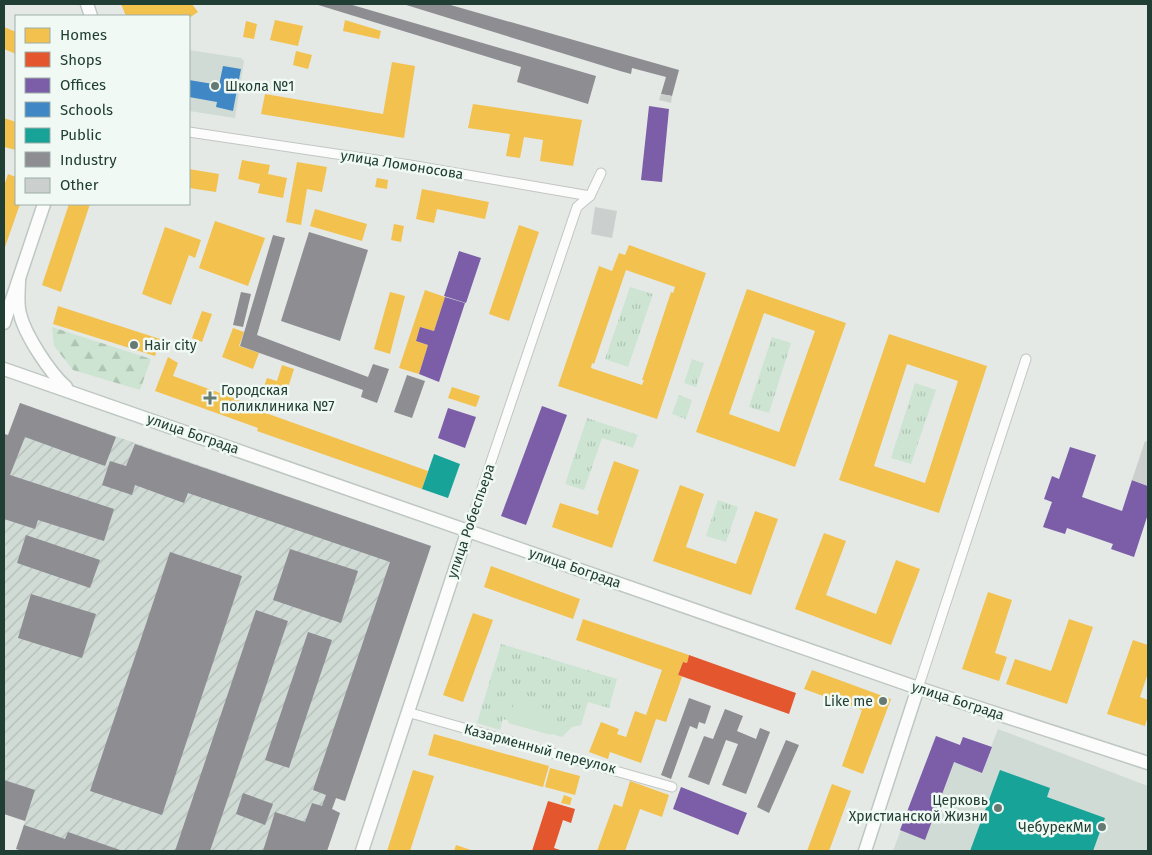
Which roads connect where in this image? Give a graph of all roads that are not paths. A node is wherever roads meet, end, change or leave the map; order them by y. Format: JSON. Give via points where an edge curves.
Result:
{"nodes":[{"id":1,"x":190,"y":132,"type":"edge"},
{"id":2,"x":601,"y":173,"type":"dead end"},
{"id":3,"x":590,"y":196,"type":"junction"},
{"id":4,"x":44,"y":205,"type":"edge"},
{"id":5,"x":19,"y":279,"type":"junction"},
{"id":6,"x":4,"y":323,"type":"edge"},
{"id":7,"x":1026,"y":359,"type":"dead end"},
{"id":8,"x":4,"y":369,"type":"edge"},
{"id":9,"x":74,"y":393,"type":"junction"},
{"id":10,"x":468,"y":530,"type":"junction"},
{"id":11,"x":918,"y":688,"type":"junction"},
{"id":12,"x":407,"y":712,"type":"junction"},
{"id":13,"x":1148,"y":763,"type":"edge"},
{"id":14,"x":672,"y":786,"type":"dead end"},
{"id":15,"x":362,"y":851,"type":"edge"},
{"id":16,"x":865,"y":851,"type":"edge"}],
"edges":[{"from":1,"to":3,"type":"street","name":"улица Ломоносова"},
{"from":2,"to":3,"type":"street"},
{"from":3,"to":10,"type":"street","name":"улица Робеспьера","via":[[577,207]]},
{"from":4,"to":5,"type":"main road"},
{"from":5,"to":6,"type":"main road"},
{"from":5,"to":9,"type":"main road","via":[[20,314],[46,366]]},
{"from":7,"to":11,"type":"street"},
{"from":8,"to":9,"type":"main road","name":"улица Бограда"},
{"from":9,"to":10,"type":"main road","name":"улица Бограда"},
{"from":10,"to":11,"type":"main road","name":"улица Бограда"},
{"from":10,"to":12,"type":"main road","name":"улица Робеспьера"},
{"from":11,"to":13,"type":"main road","name":"улица Бограда"},
{"from":11,"to":16,"type":"main road"},
{"from":12,"to":14,"type":"street","name":"Казарменный переулок"},
{"from":12,"to":15,"type":"main road","name":"улица Робеспьера"}]}
